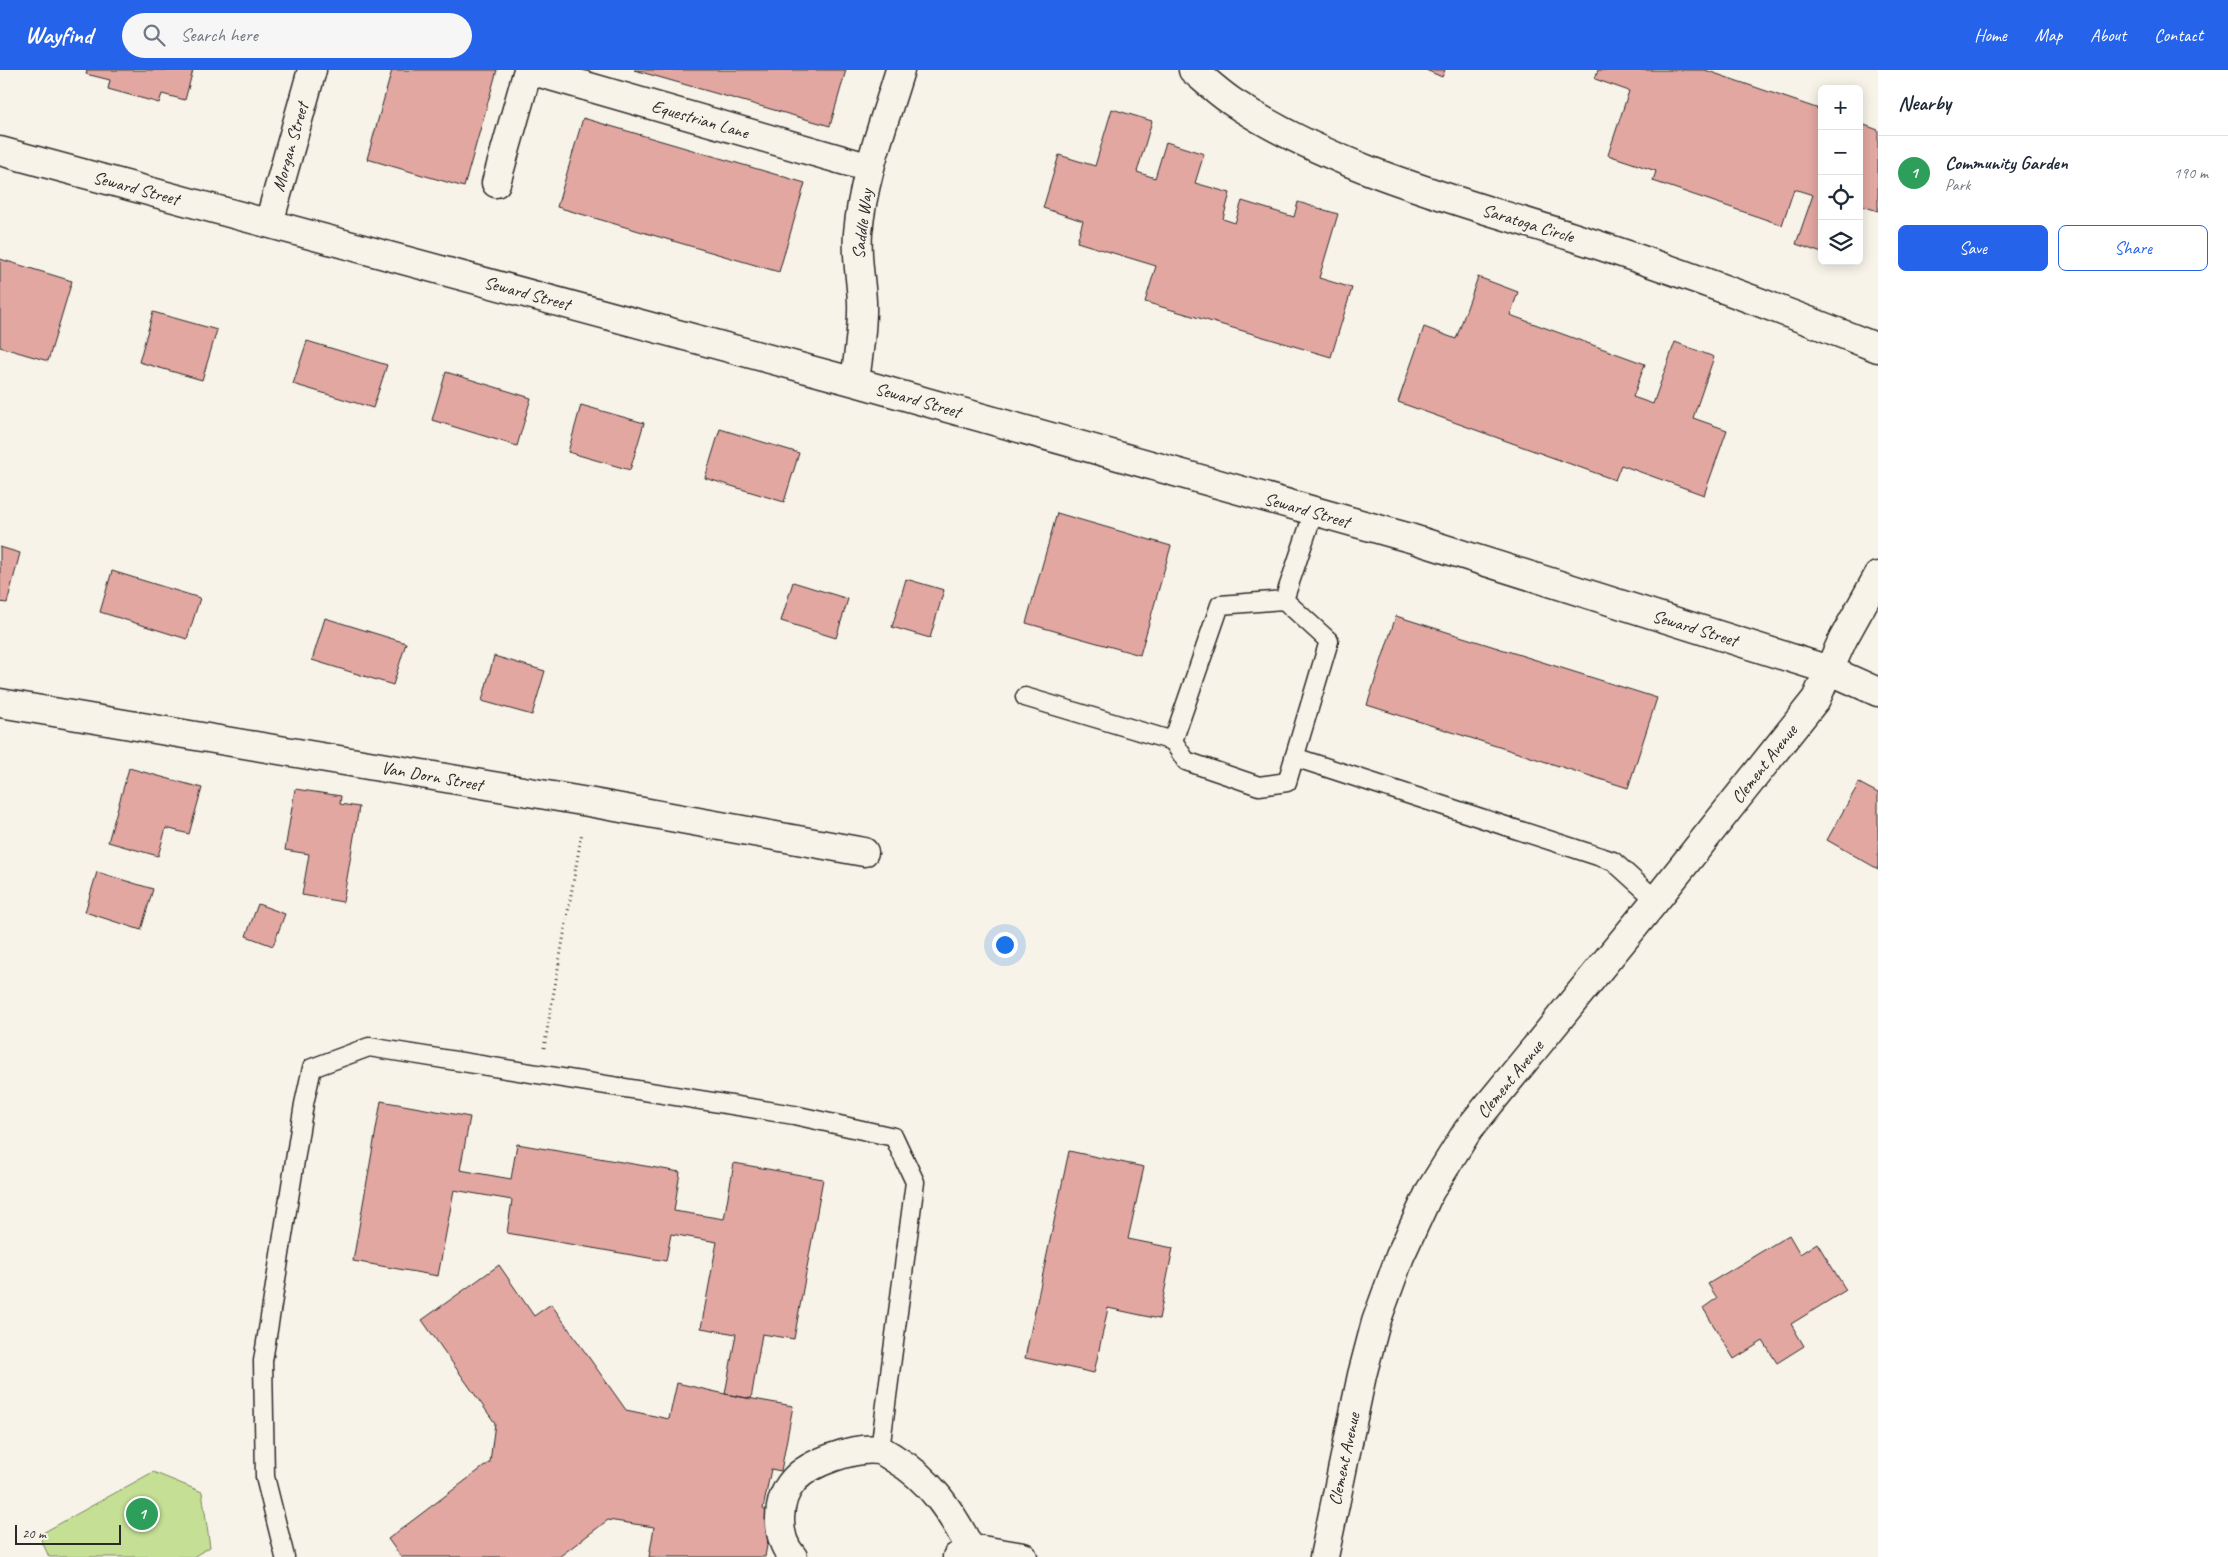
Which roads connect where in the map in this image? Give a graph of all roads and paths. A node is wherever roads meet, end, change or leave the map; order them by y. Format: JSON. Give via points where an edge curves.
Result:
{"nodes":[{"id":1,"x":312,"y":70,"type":"edge"},
{"id":2,"x":529,"y":70,"type":"edge"},
{"id":3,"x":900,"y":70,"type":"edge"},
{"id":4,"x":1193,"y":70,"type":"edge"},
{"id":5,"x":0,"y":151,"type":"edge"},
{"id":6,"x":870,"y":168,"type":"junction"},
{"id":7,"x":496,"y":183,"type":"dead end"},
{"id":8,"x":269,"y":223,"type":"junction"},
{"id":9,"x":1878,"y":348,"type":"edge"},
{"id":10,"x":855,"y":382,"type":"junction"},
{"id":11,"x":1314,"y":511,"type":"junction"},
{"id":12,"x":1878,"y":576,"type":"edge"},
{"id":13,"x":1284,"y":600,"type":"junction"},
{"id":14,"x":1829,"y":670,"type":"junction"},
{"id":15,"x":1878,"y":692,"type":"edge"},
{"id":16,"x":1025,"y":698,"type":"dead end"},
{"id":17,"x":0,"y":704,"type":"edge"},
{"id":18,"x":1173,"y":741,"type":"junction"},
{"id":19,"x":1294,"y":756,"type":"junction"},
{"id":20,"x":588,"y":802,"type":"junction"},
{"id":21,"x":864,"y":852,"type":"dead end"},
{"id":22,"x":1656,"y":900,"type":"junction"},
{"id":23,"x":541,"y":1074,"type":"junction"},
{"id":24,"x":880,"y":1450,"type":"junction"},
{"id":25,"x":964,"y":1552,"type":"edge"},
{"id":26,"x":285,"y":1557,"type":"edge"},
{"id":27,"x":793,"y":1557,"type":"edge"},
{"id":28,"x":1023,"y":1557,"type":"edge"},
{"id":29,"x":1324,"y":1557,"type":"edge"}],
"edges":[{"from":1,"to":8,"type":"street","name":"Morgan Street"},
{"from":2,"to":6,"type":"street","name":"Equestrian Lane"},
{"from":2,"to":7,"type":"street","name":"Equestrian Lane"},
{"from":3,"to":6,"type":"street","name":"Saddle Way"},
{"from":4,"to":9,"type":"street","name":"Saratoga Circle","via":[[1233,103],[1308,145],[1401,183],[1572,236],[1765,303]]},
{"from":5,"to":8,"type":"street","name":"Seward Street"},
{"from":6,"to":10,"type":"street","name":"Saddle Way","via":[[858,232],[857,265],[862,301]]},
{"from":8,"to":10,"type":"street","name":"Seward Street"},
{"from":10,"to":11,"type":"street","name":"Seward Street"},
{"from":11,"to":13,"type":"lane"},
{"from":11,"to":14,"type":"street","name":"Seward Street","via":[[1410,538]]},
{"from":12,"to":14,"type":"street","name":"Clement Avenue"},
{"from":13,"to":18,"type":"lane","via":[[1220,605]]},
{"from":13,"to":19,"type":"lane","via":[[1329,641]]},
{"from":14,"to":15,"type":"street","name":"Seward Street"},
{"from":14,"to":22,"type":"street","name":"Clement Avenue","via":[[1816,699]]},
{"from":16,"to":18,"type":"lane"},
{"from":17,"to":20,"type":"street","name":"Van Dorn Street"},
{"from":18,"to":19,"type":"lane","via":[[1186,761],[1260,786],[1287,782]]},
{"from":19,"to":22,"type":"lane","via":[[1613,862]]},
{"from":20,"to":21,"type":"street","name":"Van Dorn Street"},
{"from":20,"to":23,"type":"path"},
{"from":22,"to":29,"type":"street","name":"Clement Avenue","via":[[1468,1130],[1430,1191],[1400,1256],[1376,1322]]},
{"from":23,"to":24,"type":"lane","via":[[794,1115],[894,1137],[915,1182]]},
{"from":23,"to":26,"type":"lane","via":[[369,1047],[312,1068],[263,1361],[265,1477]]},
{"from":24,"to":25,"type":"street","via":[[928,1484],[954,1516]]},
{"from":24,"to":27,"type":"street","via":[[852,1451],[818,1463],[794,1480],[784,1498],[779,1521],[786,1550]]},
{"from":25,"to":28,"type":"street"}]}
